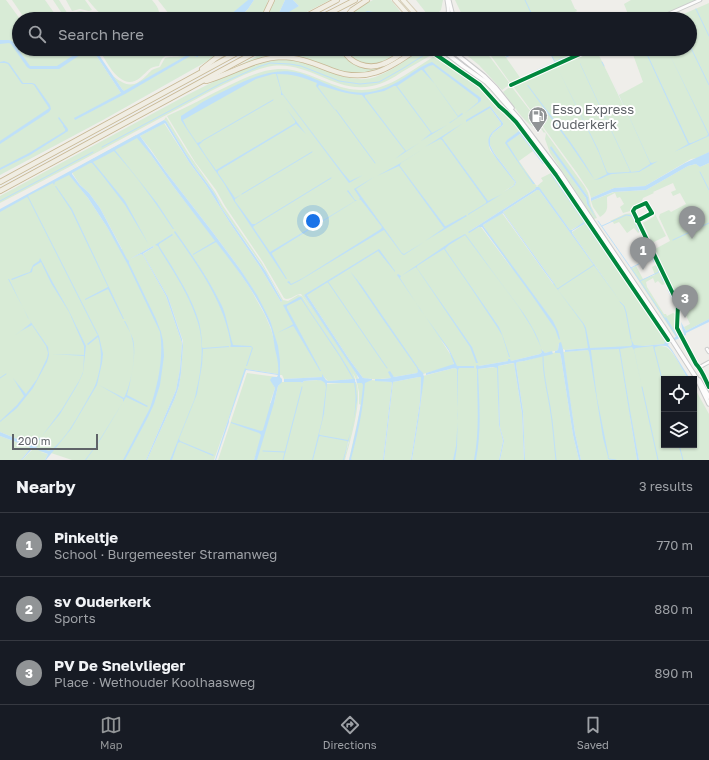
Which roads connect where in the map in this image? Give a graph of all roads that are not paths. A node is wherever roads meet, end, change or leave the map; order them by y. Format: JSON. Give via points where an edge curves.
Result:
{"nodes":[{"id":1,"x":272,"y":0,"type":"edge"},
{"id":2,"x":337,"y":0,"type":"edge"},
{"id":3,"x":355,"y":0,"type":"edge"},
{"id":4,"x":366,"y":0,"type":"edge"},
{"id":5,"x":395,"y":0,"type":"edge"},
{"id":6,"x":403,"y":0,"type":"edge"},
{"id":7,"x":448,"y":0,"type":"edge"},
{"id":8,"x":700,"y":0,"type":"edge"},
{"id":9,"x":266,"y":12,"type":"edge"},
{"id":10,"x":314,"y":12,"type":"edge"},
{"id":11,"x":332,"y":12,"type":"edge"},
{"id":12,"x":350,"y":12,"type":"edge"},
{"id":13,"x":406,"y":12,"type":"edge"},
{"id":14,"x":414,"y":12,"type":"edge"},
{"id":15,"x":448,"y":12,"type":"edge"},
{"id":16,"x":452,"y":12,"type":"edge"},
{"id":17,"x":673,"y":12,"type":"edge"},
{"id":18,"x":219,"y":56,"type":"edge"},
{"id":19,"x":231,"y":56,"type":"edge"},
{"id":20,"x":248,"y":56,"type":"edge"},
{"id":21,"x":347,"y":56,"type":"edge"},
{"id":22,"x":397,"y":56,"type":"edge"},
{"id":23,"x":407,"y":56,"type":"edge"},
{"id":24,"x":450,"y":56,"type":"edge"},
{"id":25,"x":459,"y":56,"type":"edge"},
{"id":26,"x":575,"y":56,"type":"edge"},
{"id":27,"x":190,"y":78,"type":"junction"},
{"id":28,"x":195,"y":85,"type":"junction"},
{"id":29,"x":511,"y":85,"type":"dead end"},
{"id":30,"x":560,"y":173,"type":"junction"},
{"id":31,"x":0,"y":182,"type":"edge"},
{"id":32,"x":0,"y":191,"type":"edge"},
{"id":33,"x":652,"y":252,"type":"dead end"},
{"id":34,"x":707,"y":349,"type":"dead end"},
{"id":35,"x":709,"y":352,"type":"edge"},
{"id":36,"x":709,"y":362,"type":"edge"},
{"id":37,"x":700,"y":368,"type":"junction"},
{"id":38,"x":694,"y":376,"type":"edge"},
{"id":39,"x":697,"y":379,"type":"edge"},
{"id":40,"x":697,"y":381,"type":"edge"},
{"id":41,"x":709,"y":387,"type":"edge"},
{"id":42,"x":709,"y":397,"type":"edge"},
{"id":43,"x":709,"y":404,"type":"edge"}],
"edges":[{"from":1,"to":9,"type":"highway"},
{"from":2,"to":10,"type":"highway"},
{"from":3,"to":11,"type":"highway"},
{"from":4,"to":12,"type":"highway"},
{"from":5,"to":13,"type":"main road"},
{"from":6,"to":14,"type":"main road"},
{"from":7,"to":15,"type":"street"},
{"from":7,"to":16,"type":"street"},
{"from":8,"to":17,"type":"street"},
{"from":18,"to":27,"type":"highway"},
{"from":19,"to":27,"type":"highway"},
{"from":20,"to":28,"type":"highway"},
{"from":21,"to":22,"type":"highway","via":[[355,63],[373,66],[384,64]]},
{"from":23,"to":28,"type":"highway","via":[[387,69],[362,76],[347,75],[297,59],[269,58]]},
{"from":24,"to":30,"type":"main road","via":[[492,88]]},
{"from":25,"to":30,"type":"main road","via":[[496,88]]},
{"from":26,"to":29,"type":"street"},
{"from":27,"to":31,"type":"highway"},
{"from":28,"to":32,"type":"highway"},
{"from":30,"to":38,"type":"main road"},
{"from":33,"to":37,"type":"street","via":[[678,304],[677,328]]},
{"from":34,"to":35,"type":"street"},
{"from":36,"to":37,"type":"street"},
{"from":37,"to":41,"type":"street"},
{"from":39,"to":42,"type":"main road"},
{"from":40,"to":43,"type":"main road"}]}
